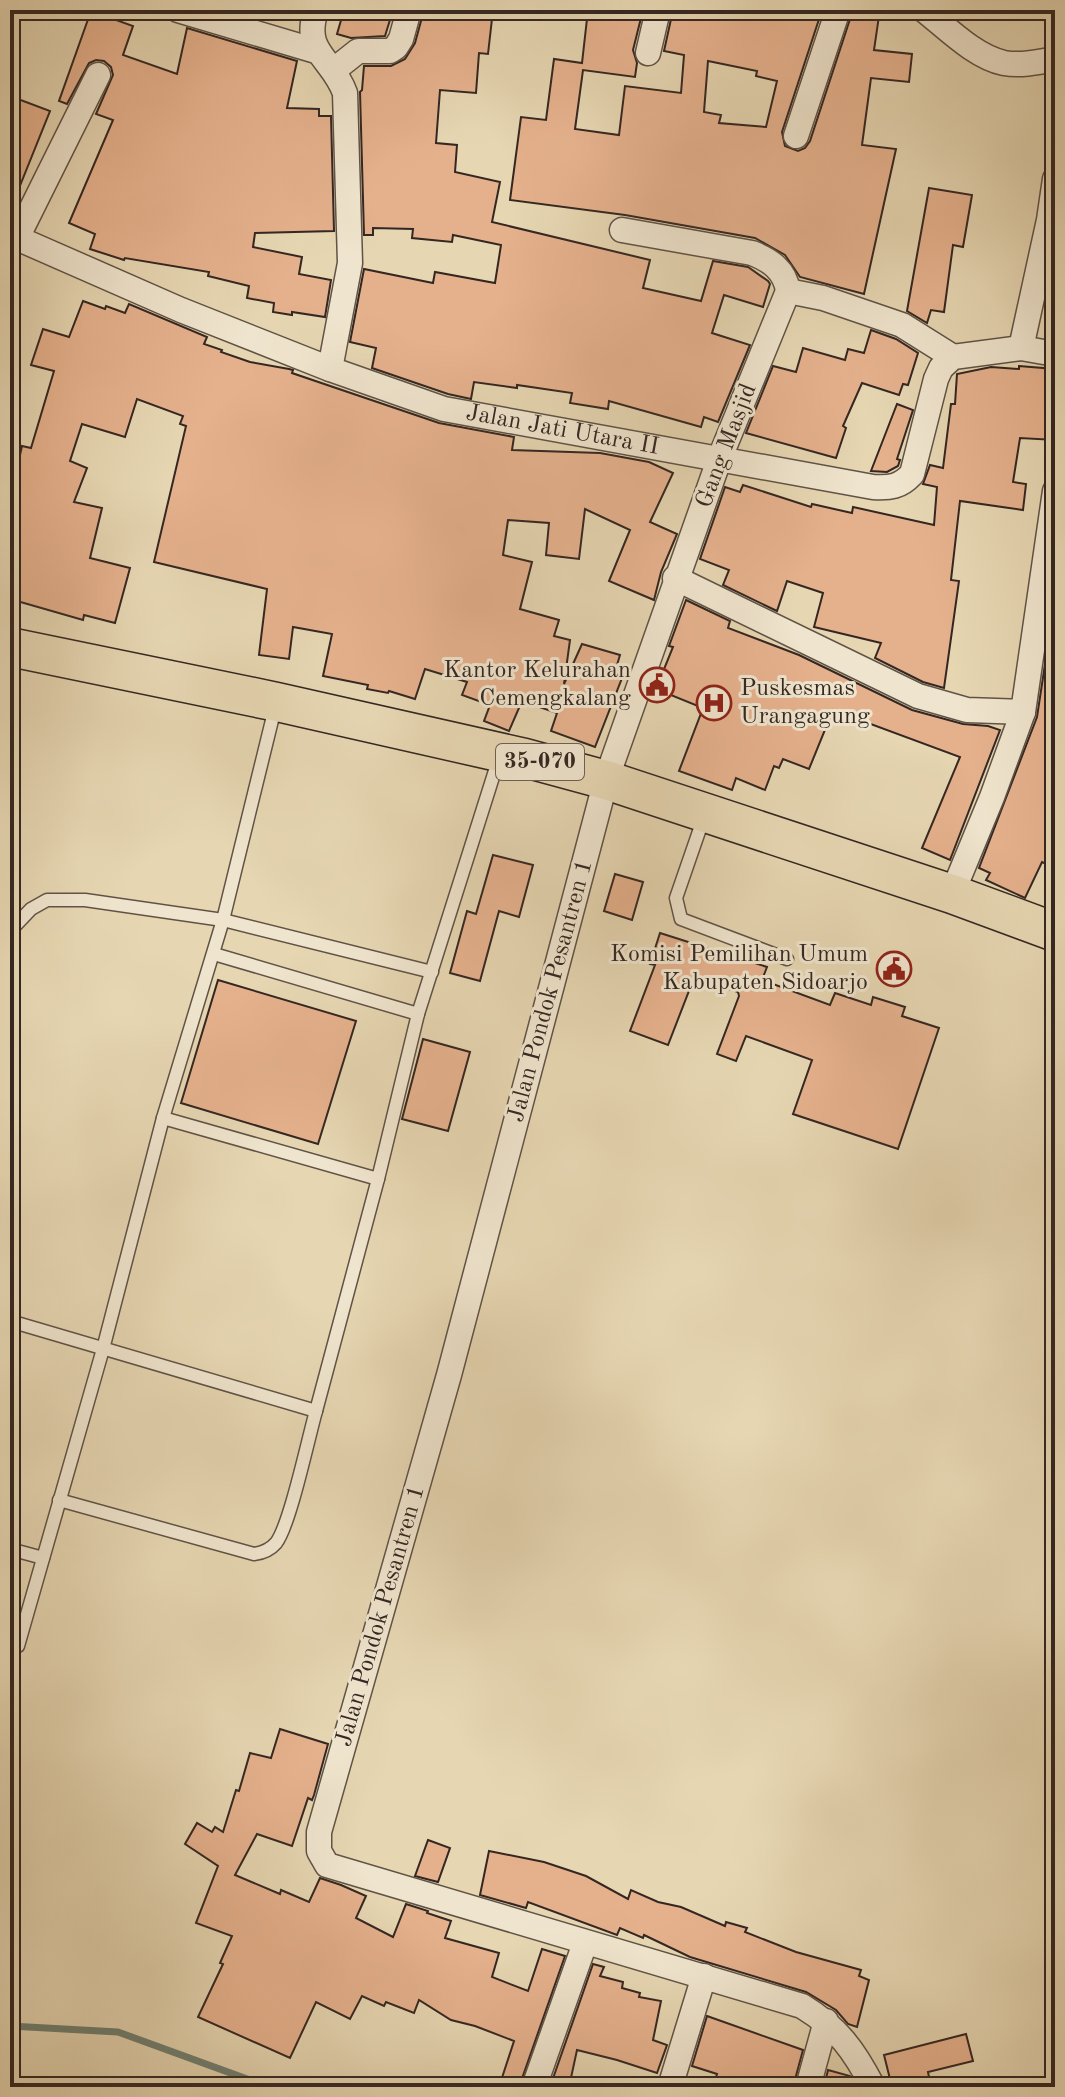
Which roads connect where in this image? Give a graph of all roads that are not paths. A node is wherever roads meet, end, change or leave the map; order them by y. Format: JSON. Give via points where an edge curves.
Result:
{"nodes":[{"id":1,"x":178,"y":10,"type":"edge"},
{"id":2,"x":316,"y":10,"type":"edge"},
{"id":3,"x":409,"y":10,"type":"edge"},
{"id":4,"x":658,"y":10,"type":"edge"},
{"id":5,"x":838,"y":10,"type":"edge"},
{"id":6,"x":924,"y":10,"type":"edge"},
{"id":7,"x":316,"y":51,"type":"junction"},
{"id":8,"x":648,"y":53,"type":"dead end"},
{"id":9,"x":1055,"y":59,"type":"edge"},
{"id":10,"x":334,"y":70,"type":"junction"},
{"id":11,"x":98,"y":75,"type":"dead end"},
{"id":12,"x":796,"y":136,"type":"dead end"},
{"id":13,"x":1055,"y":179,"type":"edge"},
{"id":14,"x":622,"y":230,"type":"dead end"},
{"id":15,"x":13,"y":237,"type":"edge"},
{"id":16,"x":788,"y":291,"type":"junction"},
{"id":17,"x":1021,"y":348,"type":"junction"},
{"id":18,"x":1055,"y":354,"type":"edge"},
{"id":19,"x":953,"y":357,"type":"junction"},
{"id":20,"x":330,"y":369,"type":"junction"},
{"id":21,"x":719,"y":460,"type":"junction"},
{"id":22,"x":1055,"y":491,"type":"edge"},
{"id":23,"x":675,"y":578,"type":"junction"},
{"id":24,"x":10,"y":647,"type":"edge"},
{"id":25,"x":1023,"y":712,"type":"junction"},
{"id":26,"x":272,"y":719,"type":"junction"},
{"id":27,"x":501,"y":753,"type":"junction"},
{"id":28,"x":606,"y":780,"type":"junction"},
{"id":29,"x":706,"y":811,"type":"junction"},
{"id":30,"x":952,"y":894,"type":"junction"},
{"id":31,"x":223,"y":920,"type":"junction"},
{"id":32,"x":10,"y":931,"type":"edge"},
{"id":33,"x":1055,"y":932,"type":"edge"},
{"id":34,"x":214,"y":954,"type":"junction"},
{"id":35,"x":787,"y":959,"type":"dead end"},
{"id":36,"x":432,"y":972,"type":"junction"},
{"id":37,"x":418,"y":1014,"type":"junction"},
{"id":38,"x":163,"y":1118,"type":"junction"},
{"id":39,"x":378,"y":1179,"type":"junction"},
{"id":40,"x":10,"y":1321,"type":"edge"},
{"id":41,"x":103,"y":1349,"type":"junction"},
{"id":42,"x":316,"y":1411,"type":"junction"},
{"id":43,"x":59,"y":1500,"type":"junction"},
{"id":44,"x":10,"y":1549,"type":"edge"},
{"id":45,"x":43,"y":1558,"type":"junction"},
{"id":46,"x":10,"y":1648,"type":"edge"},
{"id":47,"x":585,"y":1943,"type":"junction"},
{"id":48,"x":704,"y":1976,"type":"junction"},
{"id":49,"x":826,"y":2021,"type":"junction"},
{"id":50,"x":534,"y":2087,"type":"edge"},
{"id":51,"x":670,"y":2087,"type":"edge"},
{"id":52,"x":808,"y":2087,"type":"edge"},
{"id":53,"x":873,"y":2087,"type":"edge"}],
"edges":[{"from":1,"to":7,"type":"street"},
{"from":2,"to":7,"type":"street","via":[[311,25]]},
{"from":3,"to":10,"type":"street","via":[[396,47],[358,51]]},
{"from":4,"to":8,"type":"street"},
{"from":5,"to":12,"type":"street"},
{"from":6,"to":9,"type":"street","via":[[990,58],[1004,63]]},
{"from":7,"to":10,"type":"street"},
{"from":10,"to":20,"type":"street","via":[[345,93],[350,263]]},
{"from":11,"to":15,"type":"street"},
{"from":13,"to":17,"type":"street"},
{"from":14,"to":16,"type":"street","via":[[752,253],[777,267]]},
{"from":15,"to":20,"type":"street","name":"Jalan Jati Utara II"},
{"from":16,"to":19,"type":"street","via":[[902,325]]},
{"from":16,"to":21,"type":"street","name":"Gang Masjid"},
{"from":17,"to":18,"type":"street"},
{"from":17,"to":19,"type":"street"},
{"from":19,"to":21,"type":"street","name":"Jalan Jati Utara II","via":[[936,379],[912,474],[903,484],[873,487]]},
{"from":20,"to":21,"type":"street","name":"Jalan Jati Utara II","via":[[444,409]]},
{"from":21,"to":23,"type":"street","name":"Gang Masjid"},
{"from":22,"to":25,"type":"street"},
{"from":23,"to":25,"type":"street","via":[[918,696],[967,710]]},
{"from":23,"to":28,"type":"street","name":"Gang Masjid"},
{"from":24,"to":26,"type":"main road","number":"35-070"},
{"from":25,"to":30,"type":"street"},
{"from":26,"to":27,"type":"main road","number":"35-070"},
{"from":26,"to":31,"type":"lane"},
{"from":27,"to":28,"type":"main road","number":"35-070"},
{"from":27,"to":36,"type":"lane"},
{"from":28,"to":29,"type":"main road","number":"35-070"},
{"from":28,"to":47,"type":"street","name":"Jalan Pondok Pesantren 1","via":[[449,1375],[319,1832],[319,1851],[327,1865]]},
{"from":29,"to":30,"type":"main road","number":"35-070"},
{"from":29,"to":35,"type":"lane","via":[[676,898],[681,919]]},
{"from":30,"to":33,"type":"main road","number":"35-070"},
{"from":31,"to":32,"type":"lane","via":[[85,900],[47,900]]},
{"from":31,"to":34,"type":"lane"},
{"from":31,"to":36,"type":"lane"},
{"from":34,"to":37,"type":"lane"},
{"from":34,"to":38,"type":"lane"},
{"from":36,"to":37,"type":"lane"},
{"from":37,"to":39,"type":"lane"},
{"from":38,"to":39,"type":"lane"},
{"from":38,"to":41,"type":"lane"},
{"from":39,"to":42,"type":"lane"},
{"from":40,"to":41,"type":"lane"},
{"from":41,"to":42,"type":"lane"},
{"from":41,"to":43,"type":"lane"},
{"from":42,"to":43,"type":"lane","via":[[289,1511],[277,1542],[264,1552],[254,1554]]},
{"from":43,"to":45,"type":"lane"},
{"from":44,"to":45,"type":"lane"},
{"from":45,"to":46,"type":"lane","via":[[18,1646]]},
{"from":47,"to":48,"type":"street","name":"Jalan Pondok Pesantren 1"},
{"from":47,"to":50,"type":"street"},
{"from":48,"to":49,"type":"street","name":"Jalan Pondok Pesantren 1","via":[[802,2006]]},
{"from":48,"to":51,"type":"street"},
{"from":49,"to":52,"type":"street"},
{"from":49,"to":53,"type":"street","name":"Jalan Pondok Pesantren 1","via":[[856,2053]]}]}
